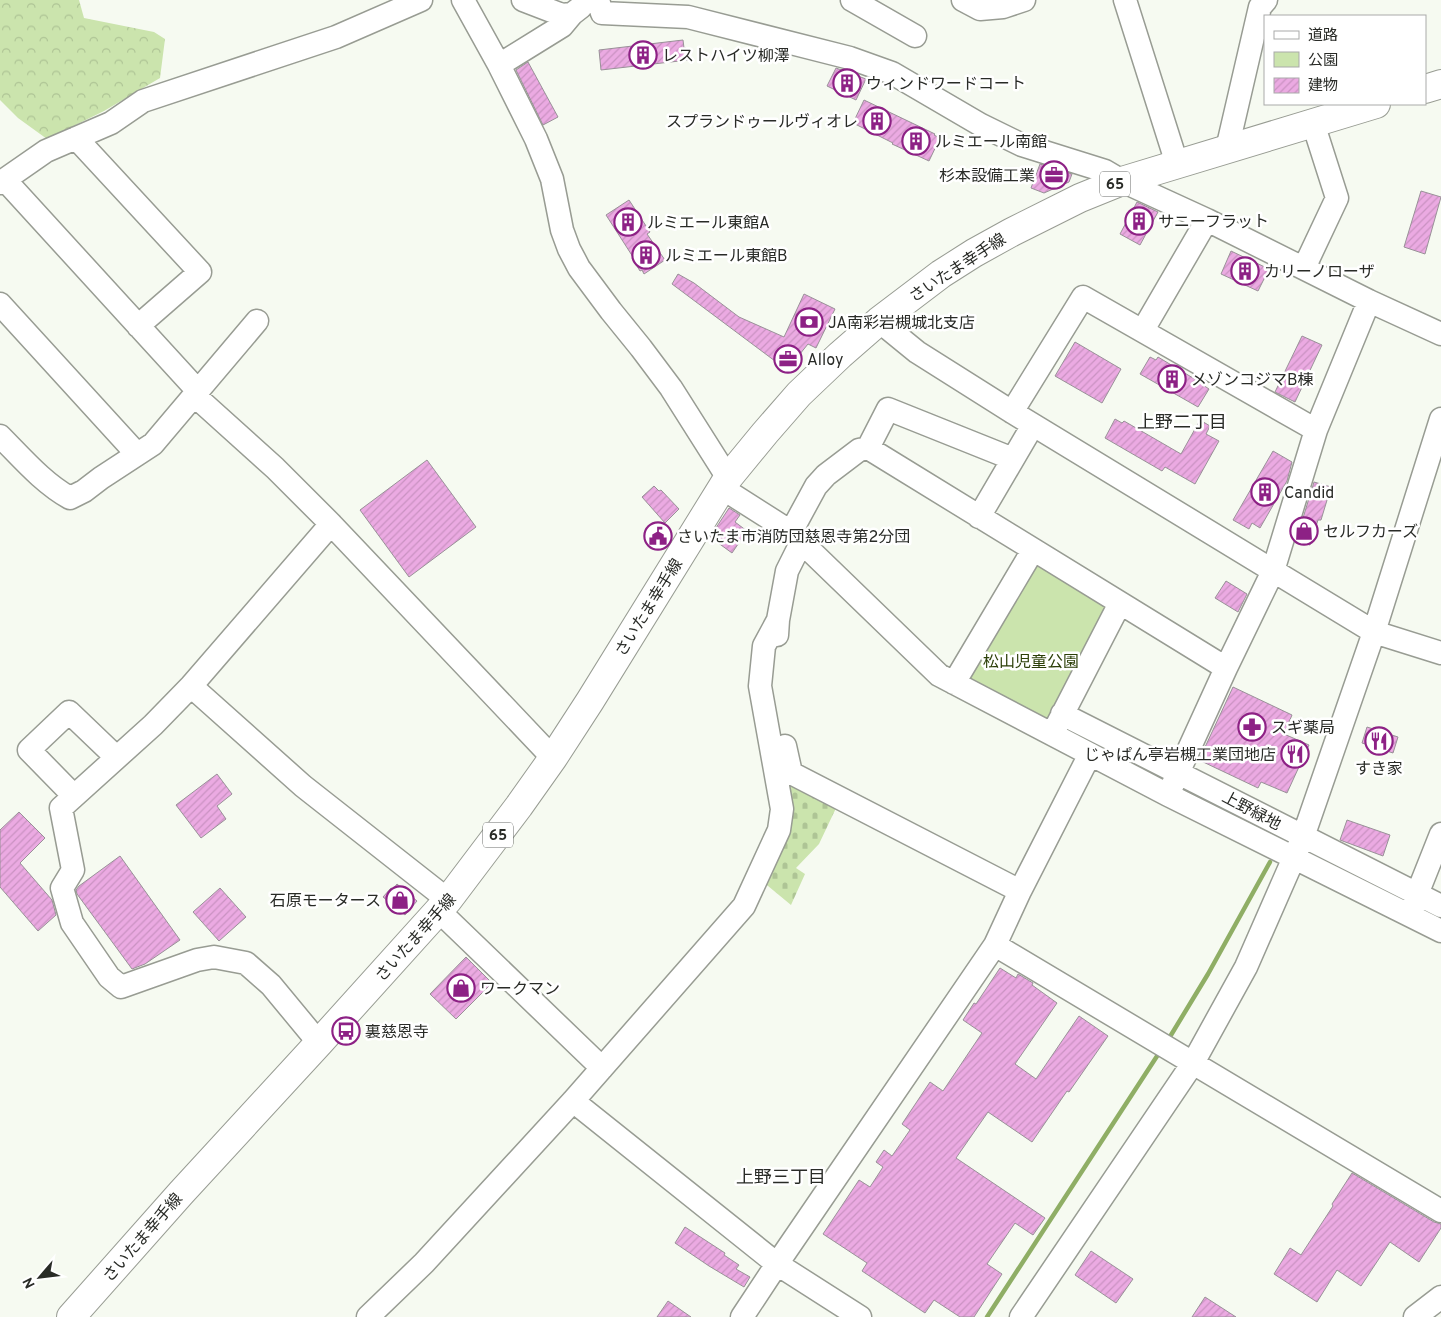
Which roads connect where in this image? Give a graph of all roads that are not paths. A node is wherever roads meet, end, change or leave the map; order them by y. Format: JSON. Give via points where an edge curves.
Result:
{"nodes":[{"id":1,"x":421,"y":0,"type":"edge"},
{"id":2,"x":463,"y":0,"type":"edge"},
{"id":3,"x":523,"y":0,"type":"edge"},
{"id":4,"x":598,"y":0,"type":"edge"},
{"id":5,"x":695,"y":0,"type":"edge"},
{"id":6,"x":852,"y":0,"type":"edge"},
{"id":7,"x":963,"y":0,"type":"edge"},
{"id":8,"x":1125,"y":0,"type":"edge"},
{"id":9,"x":1009,"y":2,"type":"edge"},
{"id":10,"x":1261,"y":2,"type":"edge"},
{"id":11,"x":581,"y":7,"type":"edge"},
{"id":12,"x":662,"y":14,"type":"junction"},
{"id":13,"x":915,"y":36,"type":"dead end"},
{"id":14,"x":499,"y":65,"type":"junction"},
{"id":15,"x":1441,"y":84,"type":"edge"},
{"id":16,"x":1426,"y":89,"type":"edge"},
{"id":17,"x":1373,"y":105,"type":"edge"},
{"id":18,"x":1313,"y":123,"type":"junction"},
{"id":19,"x":76,"y":138,"type":"junction"},
{"id":20,"x":1227,"y":149,"type":"junction"},
{"id":21,"x":1177,"y":164,"type":"junction"},
{"id":22,"x":3,"y":181,"type":"edge"},
{"id":23,"x":1122,"y":181,"type":"junction"},
{"id":24,"x":1207,"y":220,"type":"junction"},
{"id":25,"x":1304,"y":268,"type":"junction"},
{"id":26,"x":1369,"y":301,"type":"junction"},
{"id":27,"x":0,"y":304,"type":"edge"},
{"id":28,"x":879,"y":321,"type":"junction"},
{"id":29,"x":257,"y":322,"type":"dead end"},
{"id":30,"x":138,"y":326,"type":"junction"},
{"id":31,"x":1143,"y":330,"type":"junction"},
{"id":32,"x":1441,"y":334,"type":"edge"},
{"id":33,"x":196,"y":393,"type":"junction"},
{"id":34,"x":1012,"y":412,"type":"junction"},
{"id":35,"x":1441,"y":419,"type":"edge"},
{"id":36,"x":1033,"y":425,"type":"junction"},
{"id":37,"x":1316,"y":430,"type":"junction"},
{"id":38,"x":0,"y":436,"type":"edge"},
{"id":39,"x":868,"y":448,"type":"junction"},
{"id":40,"x":137,"y":454,"type":"junction"},
{"id":41,"x":1013,"y":459,"type":"junction"},
{"id":42,"x":725,"y":483,"type":"junction"},
{"id":43,"x":979,"y":516,"type":"junction"},
{"id":44,"x":331,"y":524,"type":"junction"},
{"id":45,"x":796,"y":538,"type":"junction"},
{"id":46,"x":1033,"y":550,"type":"junction"},
{"id":47,"x":1273,"y":571,"type":"junction"},
{"id":48,"x":1120,"y":603,"type":"junction"},
{"id":49,"x":778,"y":620,"type":"junction"},
{"id":50,"x":1374,"y":632,"type":"junction"},
{"id":51,"x":1441,"y":653,"type":"edge"},
{"id":52,"x":1226,"y":668,"type":"junction"},
{"id":53,"x":954,"y":683,"type":"junction"},
{"id":54,"x":191,"y":686,"type":"junction"},
{"id":55,"x":1062,"y":714,"type":"junction"},
{"id":56,"x":1052,"y":735,"type":"junction"},
{"id":57,"x":1090,"y":754,"type":"junction"},
{"id":58,"x":116,"y":757,"type":"junction"},
{"id":59,"x":552,"y":758,"type":"junction"},
{"id":60,"x":1179,"y":772,"type":"junction"},
{"id":61,"x":1168,"y":795,"type":"junction"},
{"id":62,"x":74,"y":796,"type":"junction"},
{"id":63,"x":1441,"y":834,"type":"edge"},
{"id":64,"x":1303,"y":837,"type":"junction"},
{"id":65,"x":1295,"y":858,"type":"junction"},
{"id":66,"x":1020,"y":891,"type":"junction"},
{"id":67,"x":1413,"y":904,"type":"junction"},
{"id":68,"x":444,"y":905,"type":"junction"},
{"id":69,"x":1441,"y":906,"type":"edge"},
{"id":70,"x":1441,"y":931,"type":"edge"},
{"id":71,"x":995,"y":945,"type":"junction"},
{"id":72,"x":319,"y":1043,"type":"junction"},
{"id":73,"x":1193,"y":1063,"type":"junction"},
{"id":74,"x":602,"y":1068,"type":"junction"},
{"id":75,"x":573,"y":1101,"type":"junction"},
{"id":76,"x":1441,"y":1210,"type":"edge"},
{"id":77,"x":777,"y":1264,"type":"junction"},
{"id":78,"x":1441,"y":1297,"type":"edge"},
{"id":79,"x":72,"y":1317,"type":"edge"},
{"id":80,"x":368,"y":1317,"type":"edge"},
{"id":81,"x":742,"y":1317,"type":"edge"},
{"id":82,"x":860,"y":1317,"type":"edge"},
{"id":83,"x":1021,"y":1317,"type":"edge"},
{"id":84,"x":1415,"y":1317,"type":"edge"}],
"edges":[{"from":1,"to":19,"type":"street","via":[[336,38],[142,101],[111,123]]},
{"from":2,"to":14,"type":"street"},
{"from":3,"to":11,"type":"street","via":[[562,15]]},
{"from":4,"to":12,"type":"street","via":[[602,12]]},
{"from":5,"to":12,"type":"street"},
{"from":6,"to":13,"type":"street"},
{"from":7,"to":9,"type":"street","via":[[980,10]]},
{"from":8,"to":21,"type":"street"},
{"from":10,"to":20,"type":"street"},
{"from":11,"to":14,"type":"street","via":[[562,26]]},
{"from":12,"to":23,"type":"street","via":[[688,16],[850,58],[892,73],[1022,145]]},
{"from":14,"to":42,"type":"street","via":[[552,179],[562,230],[576,262],[671,388]]},
{"from":15,"to":16,"type":"main road"},
{"from":17,"to":18,"type":"main road","name":"さいたま幸手線","number":"65"},
{"from":18,"to":20,"type":"main road","name":"さいたま幸手線","number":"65"},
{"from":18,"to":25,"type":"street","via":[[1337,198]]},
{"from":19,"to":22,"type":"street","via":[[46,150]]},
{"from":19,"to":30,"type":"street","via":[[200,272]]},
{"from":20,"to":21,"type":"main road","name":"さいたま幸手線","number":"65"},
{"from":21,"to":23,"type":"main road","name":"さいたま幸手線","number":"65"},
{"from":22,"to":30,"type":"street"},
{"from":23,"to":24,"type":"street"},
{"from":23,"to":28,"type":"main road","name":"さいたま幸手線","number":"65","via":[[1042,216],[974,253]]},
{"from":24,"to":25,"type":"street"},
{"from":24,"to":31,"type":"street"},
{"from":25,"to":26,"type":"street"},
{"from":26,"to":32,"type":"street"},
{"from":26,"to":37,"type":"street"},
{"from":27,"to":40,"type":"street"},
{"from":28,"to":34,"type":"street","via":[[918,352]]},
{"from":28,"to":42,"type":"main road","name":"さいたま幸手線","number":"65","via":[[799,394]]},
{"from":29,"to":33,"type":"street"},
{"from":30,"to":33,"type":"street"},
{"from":31,"to":34,"type":"street","via":[[1083,297]]},
{"from":31,"to":37,"type":"street"},
{"from":33,"to":40,"type":"street","via":[[153,444]]},
{"from":33,"to":44,"type":"street"},
{"from":34,"to":36,"type":"street"},
{"from":35,"to":50,"type":"street"},
{"from":36,"to":41,"type":"street"},
{"from":36,"to":47,"type":"street"},
{"from":37,"to":47,"type":"street"},
{"from":38,"to":40,"type":"street","via":[[56,490],[70,498],[84,492]]},
{"from":39,"to":41,"type":"street","via":[[888,409]]},
{"from":39,"to":43,"type":"street"},
{"from":39,"to":45,"type":"street","via":[[859,450],[816,486]]},
{"from":41,"to":43,"type":"street"},
{"from":42,"to":45,"type":"street"},
{"from":42,"to":59,"type":"main road","name":"さいたま幸手線","number":"65"},
{"from":43,"to":46,"type":"street"},
{"from":44,"to":54,"type":"street"},
{"from":44,"to":59,"type":"street"},
{"from":45,"to":49,"type":"street"},
{"from":45,"to":53,"type":"street","via":[[939,675]]},
{"from":46,"to":48,"type":"street"},
{"from":46,"to":53,"type":"street"},
{"from":47,"to":50,"type":"street"},
{"from":47,"to":52,"type":"street"},
{"from":48,"to":52,"type":"street"},
{"from":48,"to":55,"type":"street"},
{"from":49,"to":66,"type":"street","via":[[773,685],[790,773]]},
{"from":49,"to":74,"type":"street","via":[[764,646],[760,686],[782,809],[779,830],[744,906]]},
{"from":50,"to":51,"type":"street"},
{"from":50,"to":64,"type":"street"},
{"from":52,"to":60,"type":"street"},
{"from":53,"to":56,"type":"street"},
{"from":54,"to":58,"type":"street"},
{"from":54,"to":68,"type":"street"},
{"from":55,"to":56,"type":"street"},
{"from":55,"to":60,"type":"street","name":"上野緑地"},
{"from":56,"to":57,"type":"street"},
{"from":57,"to":61,"type":"street"},
{"from":57,"to":66,"type":"street"},
{"from":58,"to":62,"type":"street"},
{"from":58,"to":62,"type":"street","via":[[69,712],[29,750]]},
{"from":59,"to":68,"type":"main road","name":"さいたま幸手線","number":"65"},
{"from":60,"to":61,"type":"street"},
{"from":60,"to":64,"type":"street","name":"上野緑地"},
{"from":61,"to":65,"type":"street"},
{"from":62,"to":72,"type":"street","via":[[61,808],[73,870],[62,888],[72,923],[109,977],[121,987],[197,960],[214,957],[246,963],[271,985]]},
{"from":63,"to":67,"type":"street"},
{"from":64,"to":65,"type":"street"},
{"from":64,"to":67,"type":"street","name":"上野緑地"},
{"from":65,"to":67,"type":"street"},
{"from":65,"to":73,"type":"street","via":[[1246,967]]},
{"from":66,"to":71,"type":"street"},
{"from":67,"to":69,"type":"street","name":"上野緑地"},
{"from":67,"to":70,"type":"street"},
{"from":68,"to":72,"type":"main road","name":"さいたま幸手線","number":"65"},
{"from":68,"to":74,"type":"street"},
{"from":71,"to":73,"type":"street"},
{"from":71,"to":77,"type":"street"},
{"from":72,"to":79,"type":"main road","name":"さいたま幸手線","number":"65","via":[[181,1192]]},
{"from":73,"to":76,"type":"street"},
{"from":73,"to":83,"type":"street"},
{"from":74,"to":75,"type":"street"},
{"from":75,"to":77,"type":"street"},
{"from":75,"to":80,"type":"street","via":[[424,1263]]},
{"from":77,"to":81,"type":"street"},
{"from":77,"to":82,"type":"street"},
{"from":78,"to":84,"type":"street"}]}
